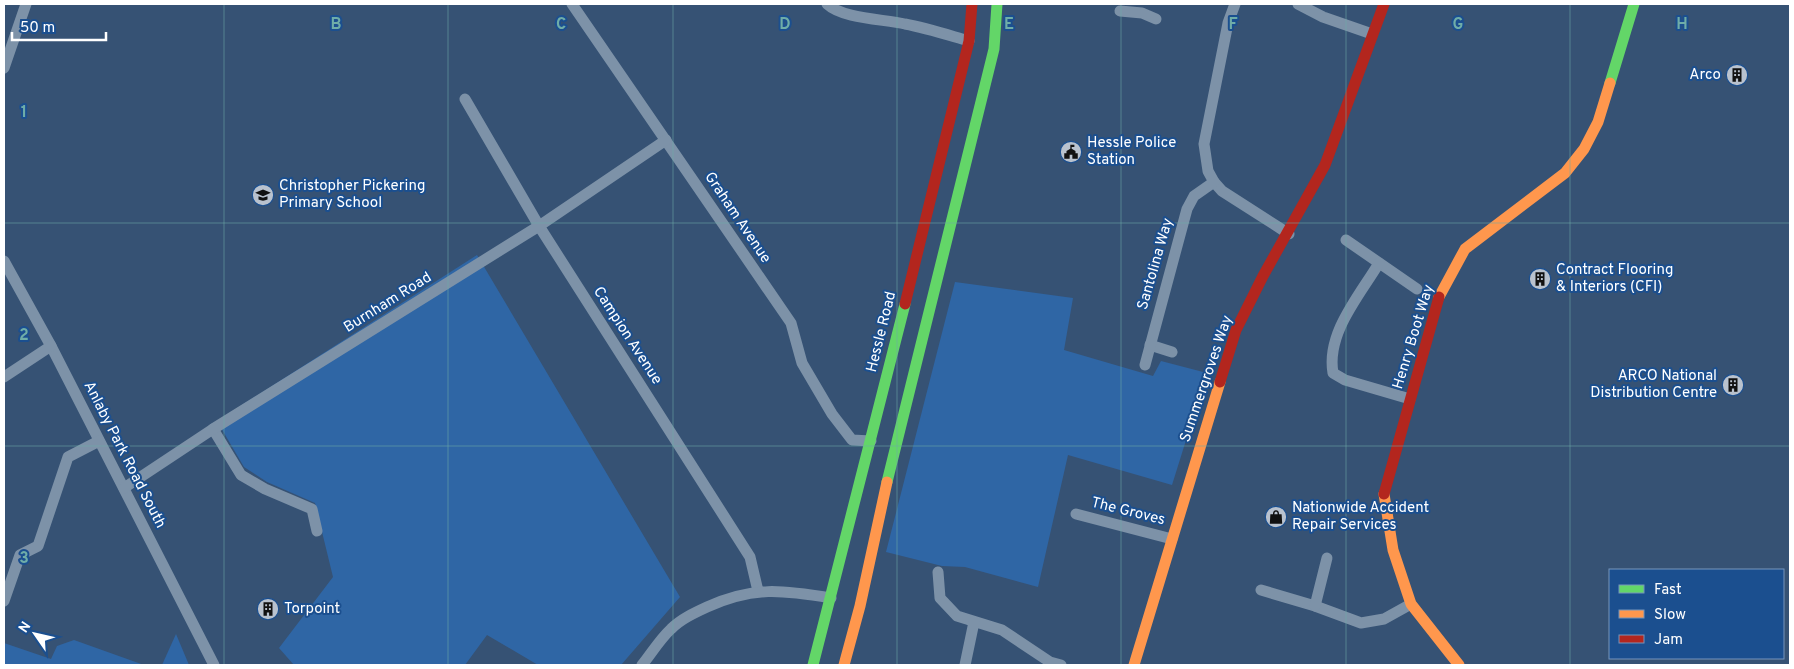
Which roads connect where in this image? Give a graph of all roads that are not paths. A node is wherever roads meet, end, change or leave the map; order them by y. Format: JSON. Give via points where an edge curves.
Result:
{"nodes":[{"id":1,"x":26,"y":4,"type":"edge"},
{"id":2,"x":572,"y":4,"type":"edge"},
{"id":3,"x":827,"y":4,"type":"edge"},
{"id":4,"x":972,"y":4,"type":"edge"},
{"id":5,"x":997,"y":4,"type":"edge"},
{"id":6,"x":1234,"y":4,"type":"edge"},
{"id":7,"x":1298,"y":4,"type":"edge"},
{"id":8,"x":1384,"y":4,"type":"edge"},
{"id":9,"x":1634,"y":4,"type":"edge"},
{"id":10,"x":1144,"y":9,"type":"edge"},
{"id":11,"x":1120,"y":11,"type":"dead end"},
{"id":12,"x":1156,"y":19,"type":"dead end"},
{"id":13,"x":1372,"y":34,"type":"junction"},
{"id":14,"x":969,"y":41,"type":"junction"},
{"id":15,"x":4,"y":68,"type":"edge"},
{"id":16,"x":465,"y":99,"type":"dead end"},
{"id":17,"x":666,"y":140,"type":"junction"},
{"id":18,"x":1214,"y":182,"type":"junction"},
{"id":19,"x":538,"y":226,"type":"junction"},
{"id":20,"x":1289,"y":234,"type":"junction"},
{"id":21,"x":1346,"y":240,"type":"dead end"},
{"id":22,"x":4,"y":261,"type":"edge"},
{"id":23,"x":1379,"y":263,"type":"junction"},
{"id":24,"x":1417,"y":288,"type":"dead end"},
{"id":25,"x":1150,"y":345,"type":"junction"},
{"id":26,"x":52,"y":346,"type":"junction"},
{"id":27,"x":1172,"y":352,"type":"dead end"},
{"id":28,"x":1145,"y":365,"type":"dead end"},
{"id":29,"x":4,"y":377,"type":"edge"},
{"id":30,"x":1410,"y":399,"type":"junction"},
{"id":31,"x":213,"y":429,"type":"junction"},
{"id":32,"x":99,"y":441,"type":"junction"},
{"id":33,"x":871,"y":441,"type":"junction"},
{"id":34,"x":124,"y":488,"type":"junction"},
{"id":35,"x":1076,"y":514,"type":"dead end"},
{"id":36,"x":317,"y":531,"type":"dead end"},
{"id":37,"x":1172,"y":539,"type":"junction"},
{"id":38,"x":1326,"y":558,"type":"dead end"},
{"id":39,"x":938,"y":572,"type":"dead end"},
{"id":40,"x":1261,"y":590,"type":"dead end"},
{"id":41,"x":758,"y":591,"type":"junction"},
{"id":42,"x":831,"y":598,"type":"junction"},
{"id":43,"x":4,"y":601,"type":"edge"},
{"id":44,"x":1411,"y":604,"type":"junction"},
{"id":45,"x":1315,"y":606,"type":"junction"},
{"id":46,"x":974,"y":622,"type":"junction"},
{"id":47,"x":214,"y":665,"type":"edge"},
{"id":48,"x":642,"y":665,"type":"edge"},
{"id":49,"x":813,"y":665,"type":"edge"},
{"id":50,"x":844,"y":665,"type":"edge"},
{"id":51,"x":965,"y":665,"type":"edge"},
{"id":52,"x":1061,"y":665,"type":"edge"},
{"id":53,"x":1134,"y":665,"type":"edge"},
{"id":54,"x":1459,"y":665,"type":"edge"}],
"edges":[{"from":1,"to":15,"type":"street"},
{"from":2,"to":17,"type":"street","name":"Graham Avenue"},
{"from":3,"to":14,"type":"street","via":[[852,14],[907,24]]},
{"from":4,"to":14,"type":"street","name":"Hessle Road"},
{"from":5,"to":50,"type":"street","via":[[994,49],[895,444]]},
{"from":6,"to":18,"type":"street","via":[[1204,144],[1208,171]]},
{"from":7,"to":13,"type":"street"},
{"from":8,"to":13,"type":"street","name":"Summergroves Way"},
{"from":9,"to":30,"type":"street","name":"Henry Boot Way","via":[[1598,122],[1584,149],[1565,173],[1465,249],[1440,294]]},
{"from":10,"to":11,"type":"street"},
{"from":10,"to":12,"type":"street"},
{"from":13,"to":20,"type":"street","name":"Summergroves Way","via":[[1325,165]]},
{"from":14,"to":33,"type":"street","name":"Hessle Road"},
{"from":16,"to":19,"type":"street","name":"Campion Avenue"},
{"from":17,"to":19,"type":"street","name":"Burnham Road"},
{"from":17,"to":33,"type":"street","name":"Graham Avenue","via":[[791,322],[802,363],[832,414],[852,440]]},
{"from":18,"to":20,"type":"street","via":[[1238,202]]},
{"from":18,"to":25,"type":"street","name":"Santolina Way","via":[[1194,196],[1187,209]]},
{"from":19,"to":31,"type":"street","name":"Burnham Road"},
{"from":19,"to":41,"type":"street","name":"Campion Avenue","via":[[750,558]]},
{"from":20,"to":37,"type":"street","name":"Summergroves Way","via":[[1236,330]]},
{"from":21,"to":23,"type":"street"},
{"from":22,"to":26,"type":"street","name":"Anlaby Park Road South"},
{"from":23,"to":24,"type":"street"},
{"from":23,"to":30,"type":"street","via":[[1341,325],[1331,358],[1334,373],[1345,380]]},
{"from":25,"to":27,"type":"street"},
{"from":25,"to":28,"type":"street","name":"Santolina Way"},
{"from":26,"to":29,"type":"street"},
{"from":26,"to":32,"type":"street","name":"Anlaby Park Road South"},
{"from":30,"to":44,"type":"street","name":"Henry Boot Way","via":[[1383,497],[1393,550]]},
{"from":31,"to":34,"type":"street","name":"Burnham Road"},
{"from":31,"to":36,"type":"street","via":[[241,475],[312,509]]},
{"from":32,"to":34,"type":"street","name":"Anlaby Park Road South"},
{"from":32,"to":43,"type":"street","via":[[68,457],[38,546],[20,555]]},
{"from":33,"to":42,"type":"street","name":"Hessle Road"},
{"from":34,"to":47,"type":"street","name":"Anlaby Park Road South"},
{"from":35,"to":37,"type":"street","name":"The Groves"},
{"from":37,"to":53,"type":"street","name":"Summergroves Way"},
{"from":38,"to":45,"type":"street"},
{"from":39,"to":46,"type":"street","via":[[940,598],[957,616]]},
{"from":40,"to":45,"type":"street"},
{"from":41,"to":42,"type":"street","via":[[791,591]]},
{"from":41,"to":48,"type":"street","via":[[727,598],[690,616],[671,629]]},
{"from":42,"to":49,"type":"street","name":"Hessle Road"},
{"from":44,"to":45,"type":"street","via":[[1384,619],[1361,623]]},
{"from":44,"to":54,"type":"street","name":"Henry Boot Way"},
{"from":46,"to":51,"type":"street"},
{"from":46,"to":52,"type":"street","via":[[1002,630],[1050,662]]}]}
